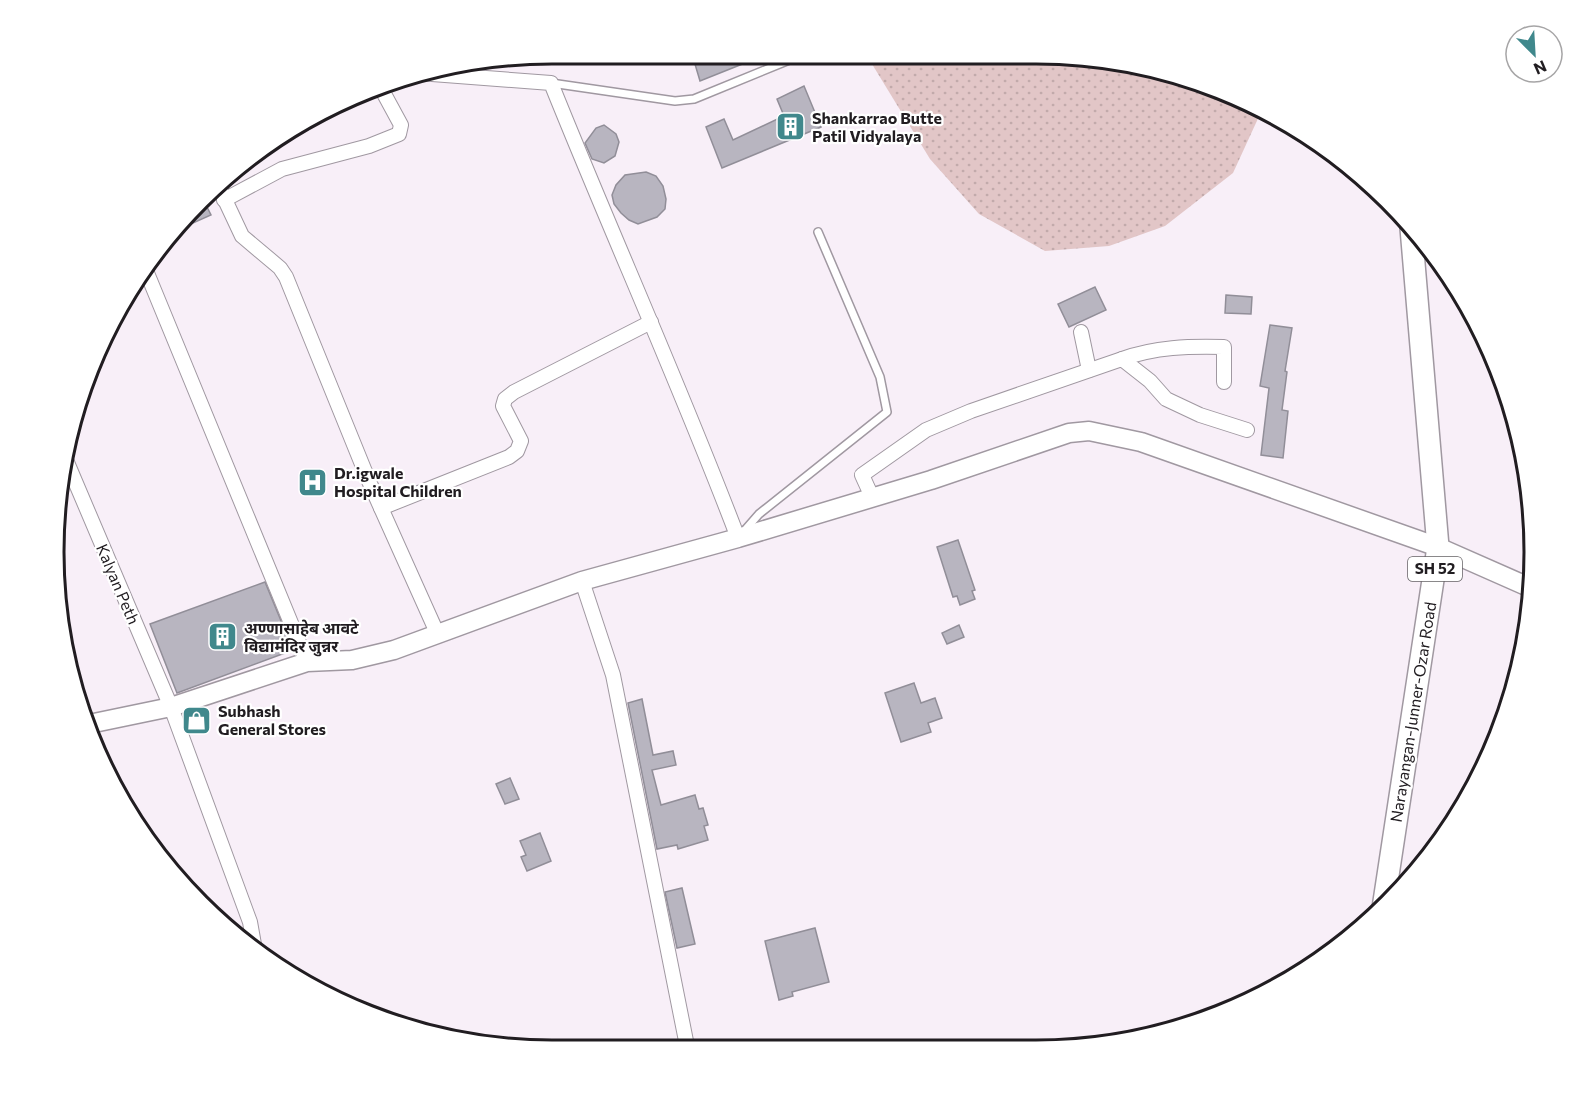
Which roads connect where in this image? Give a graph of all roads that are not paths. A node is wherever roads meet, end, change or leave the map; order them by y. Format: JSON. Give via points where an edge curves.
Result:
{"nodes":[{"id":1,"x":780,"y":64,"type":"edge"},
{"id":2,"x":452,"y":75,"type":"edge"},
{"id":3,"x":552,"y":82,"type":"junction"},
{"id":4,"x":384,"y":95,"type":"edge"},
{"id":5,"x":222,"y":194,"type":"edge"},
{"id":6,"x":818,"y":232,"type":"dead end"},
{"id":7,"x":1412,"y":243,"type":"edge"},
{"id":8,"x":149,"y":278,"type":"edge"},
{"id":9,"x":651,"y":322,"type":"junction"},
{"id":10,"x":1081,"y":332,"type":"dead end"},
{"id":11,"x":1122,"y":359,"type":"junction"},
{"id":12,"x":1089,"y":370,"type":"junction"},
{"id":13,"x":1224,"y":382,"type":"dead end"},
{"id":14,"x":1246,"y":430,"type":"dead end"},
{"id":15,"x":72,"y":473,"type":"edge"},
{"id":16,"x":872,"y":497,"type":"junction"},
{"id":17,"x":381,"y":508,"type":"junction"},
{"id":18,"x":738,"y":538,"type":"junction"},
{"id":19,"x":1438,"y":547,"type":"junction"},
{"id":20,"x":582,"y":581,"type":"junction"},
{"id":21,"x":1522,"y":584,"type":"edge"},
{"id":22,"x":438,"y":635,"type":"junction"},
{"id":23,"x":307,"y":662,"type":"junction"},
{"id":24,"x":171,"y":707,"type":"junction"},
{"id":25,"x":95,"y":723,"type":"edge"},
{"id":26,"x":1385,"y":893,"type":"edge"},
{"id":27,"x":253,"y":938,"type":"edge"},
{"id":28,"x":686,"y":1040,"type":"edge"}],
"edges":[{"from":1,"to":3,"type":"lane","via":[[694,99],[675,101]]},
{"from":2,"to":3,"type":"street"},
{"from":3,"to":9,"type":"street"},
{"from":4,"to":5,"type":"street","via":[[401,125],[399,134],[282,170]]},
{"from":5,"to":17,"type":"street","via":[[242,236],[286,277]]},
{"from":6,"to":18,"type":"lane","via":[[880,377],[887,412],[759,514]]},
{"from":7,"to":19,"type":"main road","name":"Narayangan-Junner-Ozar Road","number":"SH 52"},
{"from":8,"to":23,"type":"street"},
{"from":9,"to":17,"type":"street","via":[[505,399],[503,406],[521,441],[509,457]]},
{"from":9,"to":18,"type":"street"},
{"from":10,"to":12,"type":"street"},
{"from":11,"to":12,"type":"street"},
{"from":11,"to":13,"type":"street","via":[[1144,351],[1224,347]]},
{"from":11,"to":14,"type":"street","via":[[1166,399],[1200,416]]},
{"from":12,"to":16,"type":"street","via":[[926,430],[862,475]]},
{"from":15,"to":24,"type":"street","name":"Kalyan Peth"},
{"from":16,"to":18,"type":"street"},
{"from":16,"to":19,"type":"street","via":[[1069,433],[1089,431],[1141,442]]},
{"from":17,"to":22,"type":"street"},
{"from":18,"to":20,"type":"street"},
{"from":19,"to":21,"type":"street"},
{"from":19,"to":26,"type":"main road","name":"Narayangan-Junner-Ozar Road","number":"SH 52"},
{"from":20,"to":22,"type":"street"},
{"from":20,"to":28,"type":"street","via":[[613,675]]},
{"from":22,"to":23,"type":"street","via":[[352,660]]},
{"from":23,"to":24,"type":"street"},
{"from":24,"to":25,"type":"street"},
{"from":24,"to":27,"type":"street","name":"Kalyan Peth"}]}
